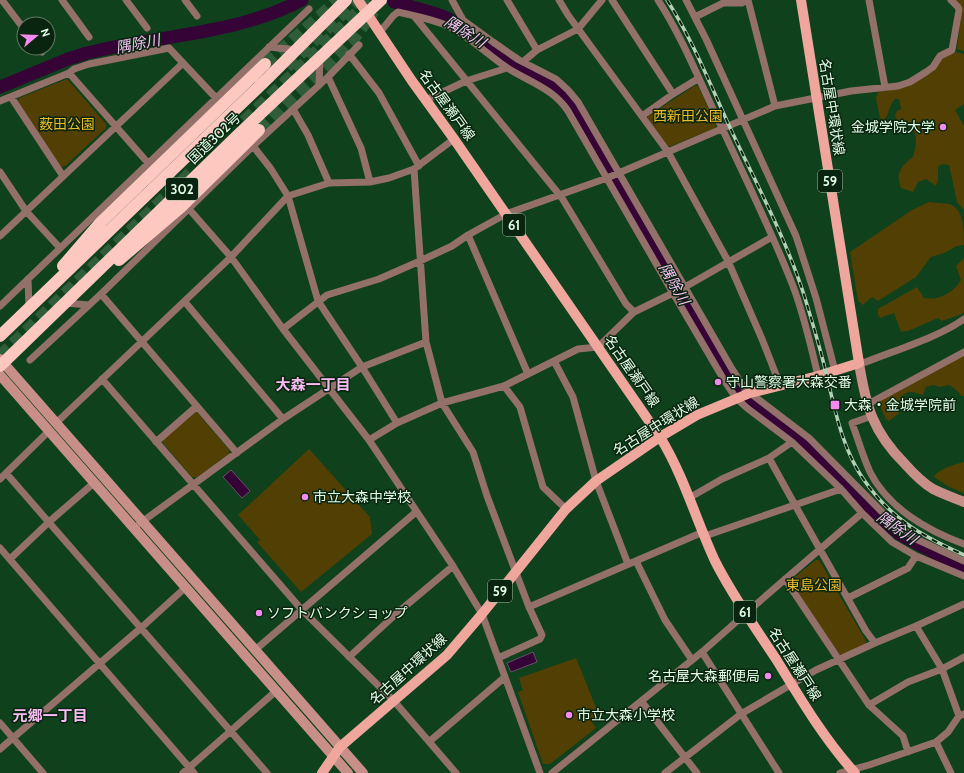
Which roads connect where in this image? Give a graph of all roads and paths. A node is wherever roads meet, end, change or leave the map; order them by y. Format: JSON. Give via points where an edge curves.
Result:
{"nodes":[{"id":1,"x":2,"y":0,"type":"edge"},
{"id":2,"x":62,"y":0,"type":"edge"},
{"id":3,"x":126,"y":0,"type":"edge"},
{"id":4,"x":185,"y":0,"type":"edge"},
{"id":5,"x":346,"y":0,"type":"edge"},
{"id":6,"x":358,"y":0,"type":"edge"},
{"id":7,"x":381,"y":0,"type":"edge"},
{"id":8,"x":452,"y":0,"type":"edge"},
{"id":9,"x":507,"y":0,"type":"edge"},
{"id":10,"x":559,"y":0,"type":"edge"},
{"id":11,"x":602,"y":0,"type":"edge"},
{"id":12,"x":612,"y":0,"type":"edge"},
{"id":13,"x":658,"y":0,"type":"edge"},
{"id":14,"x":686,"y":0,"type":"edge"},
{"id":15,"x":747,"y":0,"type":"edge"},
{"id":16,"x":801,"y":0,"type":"edge"},
{"id":17,"x":869,"y":0,"type":"edge"},
{"id":18,"x":951,"y":0,"type":"edge"},
{"id":19,"x":715,"y":3,"type":"edge"},
{"id":20,"x":309,"y":9,"type":"dead end"},
{"id":21,"x":367,"y":14,"type":"junction"},
{"id":22,"x":197,"y":16,"type":"dead end"},
{"id":23,"x":414,"y":16,"type":"junction"},
{"id":24,"x":696,"y":17,"type":"junction"},
{"id":25,"x":16,"y":18,"type":"edge"},
{"id":26,"x":147,"y":28,"type":"dead end"},
{"id":27,"x":578,"y":29,"type":"junction"},
{"id":28,"x":380,"y":32,"type":"junction"},
{"id":29,"x":89,"y":38,"type":"dead end"},
{"id":30,"x":360,"y":45,"type":"dead end"},
{"id":31,"x":269,"y":47,"type":"junction"},
{"id":32,"x":297,"y":50,"type":"junction"},
{"id":33,"x":538,"y":50,"type":"junction"},
{"id":34,"x":349,"y":54,"type":"junction"},
{"id":35,"x":320,"y":57,"type":"junction"},
{"id":36,"x":524,"y":61,"type":"junction"},
{"id":37,"x":183,"y":63,"type":"junction"},
{"id":38,"x":265,"y":64,"type":"tunnel mouth"},
{"id":39,"x":507,"y":68,"type":"junction"},
{"id":40,"x":69,"y":73,"type":"junction"},
{"id":41,"x":328,"y":77,"type":"junction"},
{"id":42,"x":699,"y":78,"type":"junction"},
{"id":43,"x":466,"y":81,"type":"junction"},
{"id":44,"x":319,"y":85,"type":"junction"},
{"id":45,"x":885,"y":87,"type":"junction"},
{"id":46,"x":673,"y":94,"type":"junction"},
{"id":47,"x":11,"y":97,"type":"junction"},
{"id":48,"x":216,"y":98,"type":"junction"},
{"id":49,"x":816,"y":99,"type":"junction"},
{"id":50,"x":426,"y":100,"type":"junction"},
{"id":51,"x":0,"y":102,"type":"edge"},
{"id":52,"x":775,"y":106,"type":"junction"},
{"id":53,"x":294,"y":109,"type":"junction"},
{"id":54,"x":642,"y":116,"type":"junction"},
{"id":55,"x":744,"y":119,"type":"junction"},
{"id":56,"x":116,"y":126,"type":"junction"},
{"id":57,"x":722,"y":128,"type":"junction"},
{"id":58,"x":259,"y":130,"type":"tunnel mouth"},
{"id":59,"x":454,"y":139,"type":"junction"},
{"id":60,"x":253,"y":146,"type":"junction"},
{"id":61,"x":668,"y":152,"type":"junction"},
{"id":62,"x":148,"y":163,"type":"junction"},
{"id":63,"x":416,"y":167,"type":"junction"},
{"id":64,"x":0,"y":172,"type":"edge"},
{"id":65,"x":619,"y":173,"type":"junction"},
{"id":66,"x":63,"y":176,"type":"junction"},
{"id":67,"x":606,"y":178,"type":"junction"},
{"id":68,"x":370,"y":182,"type":"junction"},
{"id":69,"x":329,"y":183,"type":"junction"},
{"id":70,"x":560,"y":195,"type":"junction"},
{"id":71,"x":288,"y":196,"type":"junction"},
{"id":72,"x":189,"y":209,"type":"junction"},
{"id":73,"x":26,"y":211,"type":"junction"},
{"id":74,"x":506,"y":214,"type":"junction"},
{"id":75,"x":468,"y":235,"type":"junction"},
{"id":76,"x":0,"y":236,"type":"edge"},
{"id":77,"x":772,"y":237,"type":"junction"},
{"id":78,"x":60,"y":248,"type":"junction"},
{"id":79,"x":231,"y":257,"type":"junction"},
{"id":80,"x":420,"y":261,"type":"junction"},
{"id":81,"x":728,"y":262,"type":"junction"},
{"id":82,"x":28,"y":279,"type":"junction"},
{"id":83,"x":685,"y":287,"type":"junction"},
{"id":84,"x":673,"y":293,"type":"junction"},
{"id":85,"x":101,"y":294,"type":"junction"},
{"id":86,"x":318,"y":301,"type":"junction"},
{"id":87,"x":185,"y":302,"type":"junction"},
{"id":88,"x":65,"y":303,"type":"junction"},
{"id":89,"x":89,"y":305,"type":"junction"},
{"id":90,"x":0,"y":306,"type":"edge"},
{"id":91,"x":29,"y":307,"type":"junction"},
{"id":92,"x":634,"y":312,"type":"junction"},
{"id":93,"x":964,"y":319,"type":"edge"},
{"id":94,"x":283,"y":329,"type":"junction"},
{"id":95,"x":0,"y":336,"type":"edge"},
{"id":96,"x":143,"y":342,"type":"junction"},
{"id":97,"x":426,"y":342,"type":"junction"},
{"id":98,"x":598,"y":347,"type":"junction"},
{"id":99,"x":964,"y":352,"type":"edge"},
{"id":100,"x":30,"y":360,"type":"dead end"},
{"id":101,"x":554,"y":361,"type":"junction"},
{"id":102,"x":859,"y":362,"type":"junction"},
{"id":103,"x":1,"y":366,"type":"edge"},
{"id":104,"x":362,"y":367,"type":"junction"},
{"id":105,"x":835,"y":371,"type":"junction"},
{"id":106,"x":528,"y":374,"type":"junction"},
{"id":107,"x":818,"y":376,"type":"junction"},
{"id":108,"x":102,"y":379,"type":"junction"},
{"id":109,"x":780,"y":385,"type":"junction"},
{"id":110,"x":504,"y":386,"type":"junction"},
{"id":111,"x":330,"y":388,"type":"junction"},
{"id":112,"x":743,"y":396,"type":"junction"},
{"id":113,"x":442,"y":403,"type":"junction"},
{"id":114,"x":868,"y":404,"type":"junction"},
{"id":115,"x":197,"y":406,"type":"junction"},
{"id":116,"x":872,"y":416,"type":"junction"},
{"id":117,"x":283,"y":419,"type":"junction"},
{"id":118,"x":397,"y":423,"type":"junction"},
{"id":119,"x":53,"y":427,"type":"junction"},
{"id":120,"x":660,"y":437,"type":"junction"},
{"id":121,"x":369,"y":440,"type":"junction"},
{"id":122,"x":156,"y":442,"type":"junction"},
{"id":123,"x":792,"y":442,"type":"junction"},
{"id":124,"x":237,"y":453,"type":"junction"},
{"id":125,"x":769,"y":458,"type":"junction"},
{"id":126,"x":6,"y":473,"type":"junction"},
{"id":127,"x":0,"y":479,"type":"edge"},
{"id":128,"x":596,"y":481,"type":"junction"},
{"id":129,"x":95,"y":482,"type":"junction"},
{"id":130,"x":193,"y":485,"type":"junction"},
{"id":131,"x":841,"y":490,"type":"junction"},
{"id":132,"x":689,"y":498,"type":"junction"},
{"id":133,"x":964,"y":502,"type":"edge"},
{"id":134,"x":795,"y":505,"type":"junction"},
{"id":135,"x":566,"y":509,"type":"junction"},
{"id":136,"x":416,"y":512,"type":"junction"},
{"id":137,"x":862,"y":513,"type":"junction"},
{"id":138,"x":50,"y":522,"type":"junction"},
{"id":139,"x":138,"y":525,"type":"junction"},
{"id":140,"x":704,"y":534,"type":"junction"},
{"id":141,"x":964,"y":544,"type":"edge"},
{"id":142,"x":0,"y":548,"type":"edge"},
{"id":143,"x":821,"y":550,"type":"junction"},
{"id":144,"x":916,"y":556,"type":"junction"},
{"id":145,"x":10,"y":559,"type":"junction"},
{"id":146,"x":636,"y":561,"type":"junction"},
{"id":147,"x":964,"y":561,"type":"edge"},
{"id":148,"x":628,"y":564,"type":"junction"},
{"id":149,"x":452,"y":566,"type":"junction"},
{"id":150,"x":516,"y":571,"type":"junction"},
{"id":151,"x":964,"y":576,"type":"edge"},
{"id":152,"x":785,"y":579,"type":"junction"},
{"id":153,"x":186,"y":587,"type":"junction"},
{"id":154,"x":848,"y":598,"type":"junction"},
{"id":155,"x":964,"y":604,"type":"edge"},
{"id":156,"x":529,"y":607,"type":"junction"},
{"id":157,"x":302,"y":610,"type":"junction"},
{"id":158,"x":482,"y":614,"type":"junction"},
{"id":159,"x":746,"y":614,"type":"junction"},
{"id":160,"x":916,"y":626,"type":"junction"},
{"id":161,"x":142,"y":627,"type":"junction"},
{"id":162,"x":875,"y":643,"type":"junction"},
{"id":163,"x":255,"y":650,"type":"junction"},
{"id":164,"x":702,"y":652,"type":"junction"},
{"id":165,"x":349,"y":657,"type":"junction"},
{"id":166,"x":964,"y":657,"type":"edge"},
{"id":167,"x":498,"y":658,"type":"junction"},
{"id":168,"x":692,"y":660,"type":"junction"},
{"id":169,"x":839,"y":660,"type":"junction"},
{"id":170,"x":100,"y":663,"type":"junction"},
{"id":171,"x":942,"y":669,"type":"junction"},
{"id":172,"x":505,"y":677,"type":"junction"},
{"id":173,"x":792,"y":685,"type":"junction"},
{"id":174,"x":276,"y":692,"type":"junction"},
{"id":175,"x":394,"y":701,"type":"junction"},
{"id":176,"x":642,"y":702,"type":"junction"},
{"id":177,"x":869,"y":705,"type":"junction"},
{"id":178,"x":741,"y":714,"type":"junction"},
{"id":179,"x":962,"y":715,"type":"edge"},
{"id":180,"x":0,"y":723,"type":"edge"},
{"id":181,"x":231,"y":732,"type":"junction"},
{"id":182,"x":12,"y":738,"type":"junction"},
{"id":183,"x":430,"y":741,"type":"junction"},
{"id":184,"x":936,"y":742,"type":"junction"},
{"id":185,"x":340,"y":747,"type":"junction"},
{"id":186,"x":0,"y":749,"type":"edge"},
{"id":187,"x":908,"y":752,"type":"junction"},
{"id":188,"x":334,"y":756,"type":"junction"},
{"id":189,"x":685,"y":758,"type":"junction"},
{"id":190,"x":192,"y":770,"type":"edge"},
{"id":191,"x":854,"y":772,"type":"edge"},
{"id":192,"x":43,"y":773,"type":"edge"},
{"id":193,"x":184,"y":773,"type":"edge"},
{"id":194,"x":268,"y":773,"type":"edge"},
{"id":195,"x":322,"y":773,"type":"edge"},
{"id":196,"x":348,"y":773,"type":"edge"},
{"id":197,"x":363,"y":773,"type":"edge"},
{"id":198,"x":456,"y":773,"type":"edge"},
{"id":199,"x":540,"y":773,"type":"edge"},
{"id":200,"x":552,"y":773,"type":"edge"},
{"id":201,"x":665,"y":773,"type":"edge"},
{"id":202,"x":697,"y":773,"type":"edge"},
{"id":203,"x":779,"y":773,"type":"edge"},
{"id":204,"x":840,"y":773,"type":"edge"},
{"id":205,"x":951,"y":773,"type":"edge"}],
"edges":[{"from":1,"to":25,"type":"street"},
{"from":2,"to":29,"type":"street"},
{"from":3,"to":26,"type":"street"},
{"from":4,"to":22,"type":"street"},
{"from":5,"to":32,"type":"highway","name":"国道302号","number":"302"},
{"from":6,"to":21,"type":"main road","name":"名古屋瀬戸線","number":"61"},
{"from":7,"to":21,"type":"highway","name":"国道302号","number":"302"},
{"from":8,"to":36,"type":"street","via":[[463,20],[492,42]]},
{"from":9,"to":33,"type":"street"},
{"from":10,"to":27,"type":"street"},
{"from":11,"to":27,"type":"street"},
{"from":12,"to":46,"type":"street"},
{"from":13,"to":42,"type":"street","via":[[671,20]]},
{"from":14,"to":24,"type":"street"},
{"from":15,"to":19,"type":"street","via":[[742,3]]},
{"from":15,"to":52,"type":"street"},
{"from":16,"to":49,"type":"main road","name":"名古屋中環状線","number":"59"},
{"from":17,"to":45,"type":"street"},
{"from":18,"to":45,"type":"street","via":[[959,10],[952,50],[940,56],[933,67],[910,82]]},
{"from":19,"to":24,"type":"street"},
{"from":20,"to":31,"type":"street"},
{"from":21,"to":28,"type":"main road","name":"名古屋瀬戸線","number":"61"},
{"from":21,"to":35,"type":"highway","name":"国道302号","number":"302"},
{"from":23,"to":28,"type":"street","via":[[398,12]]},
{"from":23,"to":39,"type":"street","via":[[431,19],[458,31]]},
{"from":23,"to":43,"type":"street"},
{"from":24,"to":55,"type":"street"},
{"from":27,"to":33,"type":"street"},
{"from":27,"to":54,"type":"street"},
{"from":28,"to":50,"type":"main road","name":"名古屋瀬戸線","number":"61"},
{"from":30,"to":34,"type":"street"},
{"from":31,"to":32,"type":"street"},
{"from":31,"to":48,"type":"street"},
{"from":32,"to":91,"type":"highway","name":"国道302号","number":"302"},
{"from":33,"to":36,"type":"street"},
{"from":34,"to":41,"type":"street"},
{"from":34,"to":63,"type":"street","via":[[379,93]]},
{"from":35,"to":44,"type":"street"},
{"from":35,"to":88,"type":"highway","name":"国道302号","number":"302"},
{"from":36,"to":65,"type":"street","via":[[556,79],[568,90],[578,102]]},
{"from":37,"to":40,"type":"street","via":[[169,48],[89,64]]},
{"from":37,"to":48,"type":"street"},
{"from":37,"to":56,"type":"street"},
{"from":38,"to":91,"type":"highway","via":[[102,222]]},
{"from":39,"to":43,"type":"street"},
{"from":39,"to":67,"type":"street","via":[[546,89],[564,106]]},
{"from":40,"to":47,"type":"street"},
{"from":40,"to":56,"type":"street"},
{"from":41,"to":44,"type":"street"},
{"from":41,"to":68,"type":"street","via":[[361,148]]},
{"from":42,"to":46,"type":"street"},
{"from":42,"to":57,"type":"street"},
{"from":43,"to":50,"type":"street"},
{"from":43,"to":70,"type":"street"},
{"from":44,"to":53,"type":"street"},
{"from":45,"to":49,"type":"street"},
{"from":46,"to":54,"type":"street"},
{"from":47,"to":51,"type":"street"},
{"from":47,"to":66,"type":"street"},
{"from":48,"to":62,"type":"street"},
{"from":49,"to":52,"type":"street"},
{"from":49,"to":102,"type":"main road","name":"名古屋中環状線","number":"59"},
{"from":50,"to":59,"type":"main road","name":"名古屋瀬戸線","number":"61"},
{"from":52,"to":55,"type":"street"},
{"from":53,"to":60,"type":"street"},
{"from":53,"to":69,"type":"street"},
{"from":54,"to":61,"type":"street"},
{"from":55,"to":57,"type":"street"},
{"from":55,"to":105,"type":"street","via":[[796,236],[816,298]]},
{"from":56,"to":62,"type":"street"},
{"from":56,"to":66,"type":"street"},
{"from":57,"to":61,"type":"street"},
{"from":57,"to":77,"type":"street"},
{"from":58,"to":88,"type":"highway","via":[[181,207]]},
{"from":59,"to":63,"type":"street"},
{"from":59,"to":74,"type":"main road","name":"名古屋瀬戸線","number":"61"},
{"from":60,"to":71,"type":"street"},
{"from":60,"to":72,"type":"street"},
{"from":61,"to":65,"type":"street"},
{"from":61,"to":81,"type":"street"},
{"from":62,"to":78,"type":"street"},
{"from":63,"to":68,"type":"street","via":[[389,178]]},
{"from":63,"to":80,"type":"street"},
{"from":64,"to":73,"type":"street"},
{"from":65,"to":67,"type":"street"},
{"from":65,"to":83,"type":"street"},
{"from":66,"to":73,"type":"street"},
{"from":67,"to":70,"type":"street"},
{"from":67,"to":84,"type":"street"},
{"from":68,"to":69,"type":"street"},
{"from":69,"to":71,"type":"street"},
{"from":70,"to":74,"type":"street"},
{"from":70,"to":92,"type":"street","via":[[626,304]]},
{"from":71,"to":79,"type":"street"},
{"from":71,"to":86,"type":"street"},
{"from":72,"to":79,"type":"street"},
{"from":72,"to":85,"type":"street"},
{"from":73,"to":76,"type":"street"},
{"from":73,"to":78,"type":"street"},
{"from":74,"to":75,"type":"street"},
{"from":74,"to":98,"type":"main road","name":"名古屋瀬戸線","number":"61"},
{"from":75,"to":80,"type":"street","via":[[452,246]]},
{"from":75,"to":106,"type":"street"},
{"from":77,"to":81,"type":"street"},
{"from":77,"to":107,"type":"street","via":[[793,287]]},
{"from":78,"to":82,"type":"street"},
{"from":79,"to":87,"type":"street"},
{"from":79,"to":94,"type":"street"},
{"from":80,"to":86,"type":"street","via":[[379,278],[326,295]]},
{"from":80,"to":97,"type":"street"},
{"from":81,"to":83,"type":"street"},
{"from":81,"to":109,"type":"street"},
{"from":82,"to":90,"type":"street"},
{"from":82,"to":91,"type":"street"},
{"from":83,"to":112,"type":"street","via":[[745,389]]},
{"from":84,"to":92,"type":"street"},
{"from":84,"to":112,"type":"street","via":[[724,380]]},
{"from":85,"to":89,"type":"street"},
{"from":85,"to":96,"type":"street"},
{"from":86,"to":94,"type":"street"},
{"from":86,"to":104,"type":"street"},
{"from":87,"to":96,"type":"street"},
{"from":87,"to":117,"type":"street"},
{"from":88,"to":89,"type":"street"},
{"from":88,"to":103,"type":"highway","name":"国道302号","number":"302"},
{"from":89,"to":100,"type":"street"},
{"from":91,"to":95,"type":"highway","name":"国道302号","number":"302"},
{"from":92,"to":98,"type":"street"},
{"from":93,"to":102,"type":"street","via":[[931,337],[866,362]]},
{"from":94,"to":111,"type":"street"},
{"from":96,"to":108,"type":"street"},
{"from":96,"to":115,"type":"street"},
{"from":97,"to":104,"type":"street"},
{"from":97,"to":113,"type":"street"},
{"from":98,"to":101,"type":"street","via":[[578,349]]},
{"from":98,"to":120,"type":"main road","name":"名古屋瀬戸線","number":"61"},
{"from":99,"to":114,"type":"street"},
{"from":101,"to":106,"type":"street"},
{"from":101,"to":128,"type":"street","via":[[573,397]]},
{"from":102,"to":105,"type":"main road","name":"名古屋中環状線","number":"59"},
{"from":102,"to":114,"type":"street"},
{"from":103,"to":119,"type":"street"},
{"from":104,"to":111,"type":"street"},
{"from":104,"to":118,"type":"street"},
{"from":105,"to":107,"type":"main road","name":"名古屋中環状線","number":"59"},
{"from":106,"to":110,"type":"street"},
{"from":107,"to":109,"type":"main road","name":"名古屋中環状線","number":"59"},
{"from":108,"to":119,"type":"street"},
{"from":108,"to":122,"type":"street"},
{"from":109,"to":112,"type":"main road","name":"名古屋中環状線","number":"59"},
{"from":110,"to":113,"type":"street"},
{"from":110,"to":135,"type":"street","via":[[520,408],[543,487]]},
{"from":111,"to":117,"type":"street"},
{"from":111,"to":121,"type":"street"},
{"from":112,"to":120,"type":"main road","name":"名古屋中環状線","number":"59","via":[[697,415]]},
{"from":112,"to":123,"type":"street","via":[[747,408]]},
{"from":112,"to":147,"type":"street","via":[[810,438],[889,519],[916,539]]},
{"from":113,"to":118,"type":"street"},
{"from":113,"to":150,"type":"street","via":[[473,452]]},
{"from":114,"to":116,"type":"street"},
{"from":115,"to":122,"type":"street"},
{"from":115,"to":124,"type":"street"},
{"from":116,"to":133,"type":"street","via":[[875,426],[890,450],[913,472],[932,488]]},
{"from":116,"to":141,"type":"street","via":[[852,423],[870,472],[881,488],[909,516],[930,529]]},
{"from":117,"to":124,"type":"street"},
{"from":118,"to":121,"type":"street"},
{"from":119,"to":126,"type":"street"},
{"from":119,"to":129,"type":"street"},
{"from":119,"to":139,"type":"street"},
{"from":120,"to":128,"type":"main road","name":"名古屋中環状線","number":"59"},
{"from":120,"to":132,"type":"main road","name":"名古屋瀬戸線","number":"61","via":[[669,451]]},
{"from":121,"to":136,"type":"street"},
{"from":122,"to":130,"type":"street"},
{"from":123,"to":125,"type":"street"},
{"from":123,"to":131,"type":"street"},
{"from":124,"to":130,"type":"street"},
{"from":125,"to":132,"type":"street","via":[[722,479]]},
{"from":125,"to":134,"type":"street"},
{"from":126,"to":127,"type":"street"},
{"from":126,"to":138,"type":"street"},
{"from":128,"to":135,"type":"main road","name":"名古屋中環状線","number":"59"},
{"from":128,"to":148,"type":"street"},
{"from":129,"to":138,"type":"street"},
{"from":129,"to":139,"type":"street"},
{"from":130,"to":139,"type":"street"},
{"from":130,"to":157,"type":"street"},
{"from":131,"to":134,"type":"street"},
{"from":131,"to":137,"type":"street"},
{"from":132,"to":140,"type":"main road","name":"名古屋瀬戸線","number":"61"},
{"from":134,"to":140,"type":"street"},
{"from":134,"to":143,"type":"street"},
{"from":135,"to":150,"type":"main road","name":"名古屋中環状線","number":"59"},
{"from":136,"to":149,"type":"street"},
{"from":136,"to":157,"type":"street"},
{"from":137,"to":143,"type":"street"},
{"from":137,"to":144,"type":"street","via":[[892,542]]},
{"from":138,"to":145,"type":"street"},
{"from":138,"to":161,"type":"street"},
{"from":139,"to":153,"type":"street"},
{"from":139,"to":163,"type":"street"},
{"from":140,"to":146,"type":"street"},
{"from":140,"to":159,"type":"main road","name":"名古屋瀬戸線","number":"61","via":[[722,574]]},
{"from":142,"to":145,"type":"street"},
{"from":143,"to":152,"type":"street"},
{"from":143,"to":154,"type":"street"},
{"from":144,"to":151,"type":"street"},
{"from":144,"to":154,"type":"street","via":[[908,568]]},
{"from":145,"to":170,"type":"street"},
{"from":146,"to":148,"type":"street"},
{"from":146,"to":168,"type":"street","via":[[665,620]]},
{"from":148,"to":156,"type":"street"},
{"from":149,"to":158,"type":"street"},
{"from":149,"to":165,"type":"street"},
{"from":150,"to":156,"type":"street"},
{"from":150,"to":158,"type":"main road","name":"名古屋中環状線","number":"59"},
{"from":152,"to":159,"type":"street"},
{"from":152,"to":169,"type":"street"},
{"from":153,"to":161,"type":"street"},
{"from":153,"to":174,"type":"street"},
{"from":154,"to":162,"type":"street"},
{"from":155,"to":160,"type":"street"},
{"from":156,"to":167,"type":"street","via":[[542,636],[540,640]]},
{"from":157,"to":163,"type":"street"},
{"from":157,"to":165,"type":"street"},
{"from":158,"to":167,"type":"street"},
{"from":158,"to":175,"type":"main road","name":"名古屋中環状線","number":"59","via":[[447,655]]},
{"from":159,"to":164,"type":"street"},
{"from":159,"to":173,"type":"main road","name":"名古屋瀬戸線","number":"61"},
{"from":160,"to":162,"type":"street"},
{"from":160,"to":171,"type":"street"},
{"from":161,"to":170,"type":"street"},
{"from":161,"to":181,"type":"street"},
{"from":162,"to":169,"type":"street"},
{"from":163,"to":185,"type":"street"},
{"from":164,"to":168,"type":"street"},
{"from":164,"to":178,"type":"street"},
{"from":165,"to":175,"type":"street"},
{"from":166,"to":171,"type":"street"},
{"from":167,"to":172,"type":"street"},
{"from":168,"to":176,"type":"street"},
{"from":169,"to":173,"type":"street"},
{"from":169,"to":177,"type":"street"},
{"from":170,"to":182,"type":"street"},
{"from":170,"to":190,"type":"street"},
{"from":171,"to":177,"type":"street","via":[[908,682]]},
{"from":171,"to":179,"type":"street"},
{"from":172,"to":183,"type":"street"},
{"from":172,"to":199,"type":"street"},
{"from":173,"to":178,"type":"street"},
{"from":173,"to":191,"type":"main road","name":"名古屋瀬戸線","number":"61"},
{"from":174,"to":181,"type":"street"},
{"from":174,"to":188,"type":"street"},
{"from":175,"to":183,"type":"street"},
{"from":175,"to":185,"type":"main road","name":"名古屋中環状線","number":"59"},
{"from":176,"to":189,"type":"street"},
{"from":176,"to":200,"type":"street"},
{"from":177,"to":187,"type":"street","via":[[903,736]]},
{"from":178,"to":189,"type":"street"},
{"from":178,"to":203,"type":"street"},
{"from":179,"to":184,"type":"street"},
{"from":180,"to":182,"type":"street"},
{"from":181,"to":190,"type":"street"},
{"from":181,"to":194,"type":"street"},
{"from":182,"to":186,"type":"street"},
{"from":182,"to":192,"type":"street"},
{"from":183,"to":198,"type":"street"},
{"from":184,"to":187,"type":"street"},
{"from":184,"to":205,"type":"street"},
{"from":185,"to":188,"type":"main road","name":"名古屋中環状線","number":"59"},
{"from":185,"to":197,"type":"street"},
{"from":187,"to":191,"type":"street"},
{"from":188,"to":195,"type":"main road","name":"名古屋中環状線","number":"59"},
{"from":188,"to":196,"type":"street"},
{"from":189,"to":201,"type":"street"},
{"from":189,"to":202,"type":"street"},
{"from":190,"to":193,"type":"street"},
{"from":191,"to":204,"type":"street"}]}
